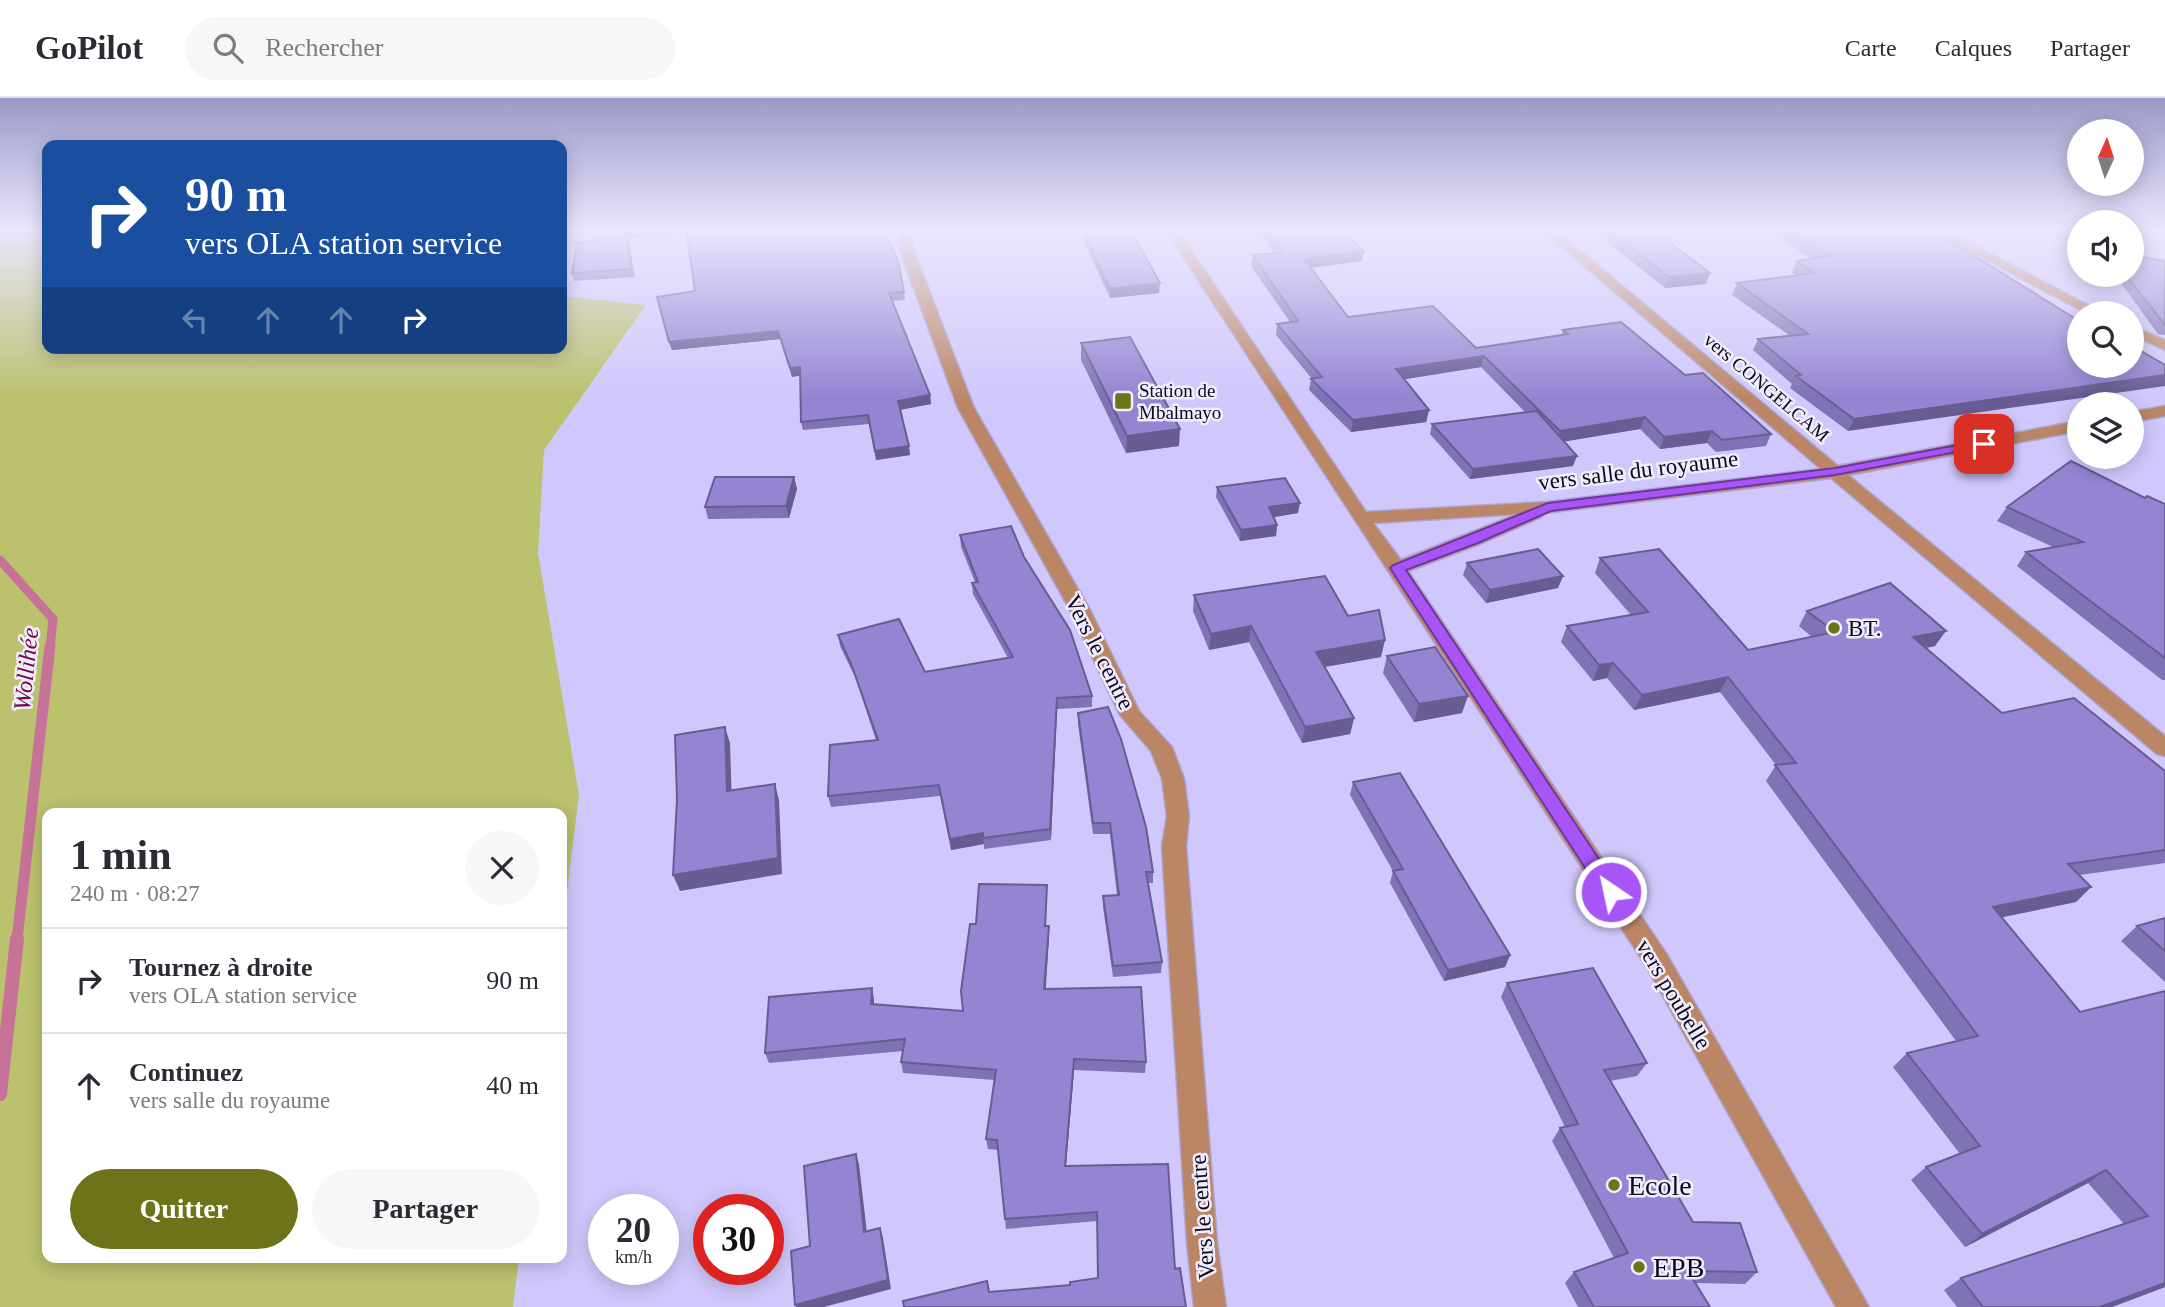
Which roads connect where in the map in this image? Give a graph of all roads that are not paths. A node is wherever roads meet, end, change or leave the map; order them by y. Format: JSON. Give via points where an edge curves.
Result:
{"nodes":[{"id":1,"x":920,"y":285,"type":"edge"},
{"id":2,"x":1208,"y":285,"type":"edge"},
{"id":3,"x":1614,"y":285,"type":"edge"},
{"id":4,"x":2043,"y":285,"type":"edge"},
{"id":5,"x":2073,"y":301,"type":"edge"},
{"id":6,"x":2144,"y":336,"type":"edge"},
{"id":7,"x":2165,"y":346,"type":"edge"},
{"id":8,"x":2165,"y":411,"type":"edge"},
{"id":9,"x":2144,"y":415,"type":"edge"},
{"id":10,"x":2067,"y":428,"type":"edge"},
{"id":11,"x":1835,"y":472,"type":"junction"},
{"id":12,"x":1548,"y":507,"type":"junction"},
{"id":13,"x":1361,"y":518,"type":"junction"},
{"id":14,"x":1398,"y":568,"type":"junction"},
{"id":15,"x":2165,"y":748,"type":"edge"},
{"id":16,"x":1210,"y":1307,"type":"edge"},
{"id":17,"x":1853,"y":1307,"type":"edge"}],
"edges":[{"from":1,"to":16,"type":"street","name":"Vers le centre","via":[[966,408],[1080,610],[1131,715],[1161,747],[1173,779],[1178,816],[1174,846]]},
{"from":2,"to":13,"type":"street"},
{"from":3,"to":11,"type":"street","name":"vers CONGELCAM"},
{"from":4,"to":5,"type":"street"},
{"from":6,"to":7,"type":"street"},
{"from":8,"to":9,"type":"street"},
{"from":10,"to":11,"type":"street","name":"vers CONGELCAM"},
{"from":11,"to":12,"type":"street","name":"vers salle du royaume"},
{"from":11,"to":15,"type":"street"},
{"from":12,"to":13,"type":"street","name":"vers salle du royaume"},
{"from":12,"to":14,"type":"street"},
{"from":13,"to":14,"type":"street","name":"vers poubelle"},
{"from":14,"to":17,"type":"street","name":"vers poubelle","via":[[1657,961]]}]}
